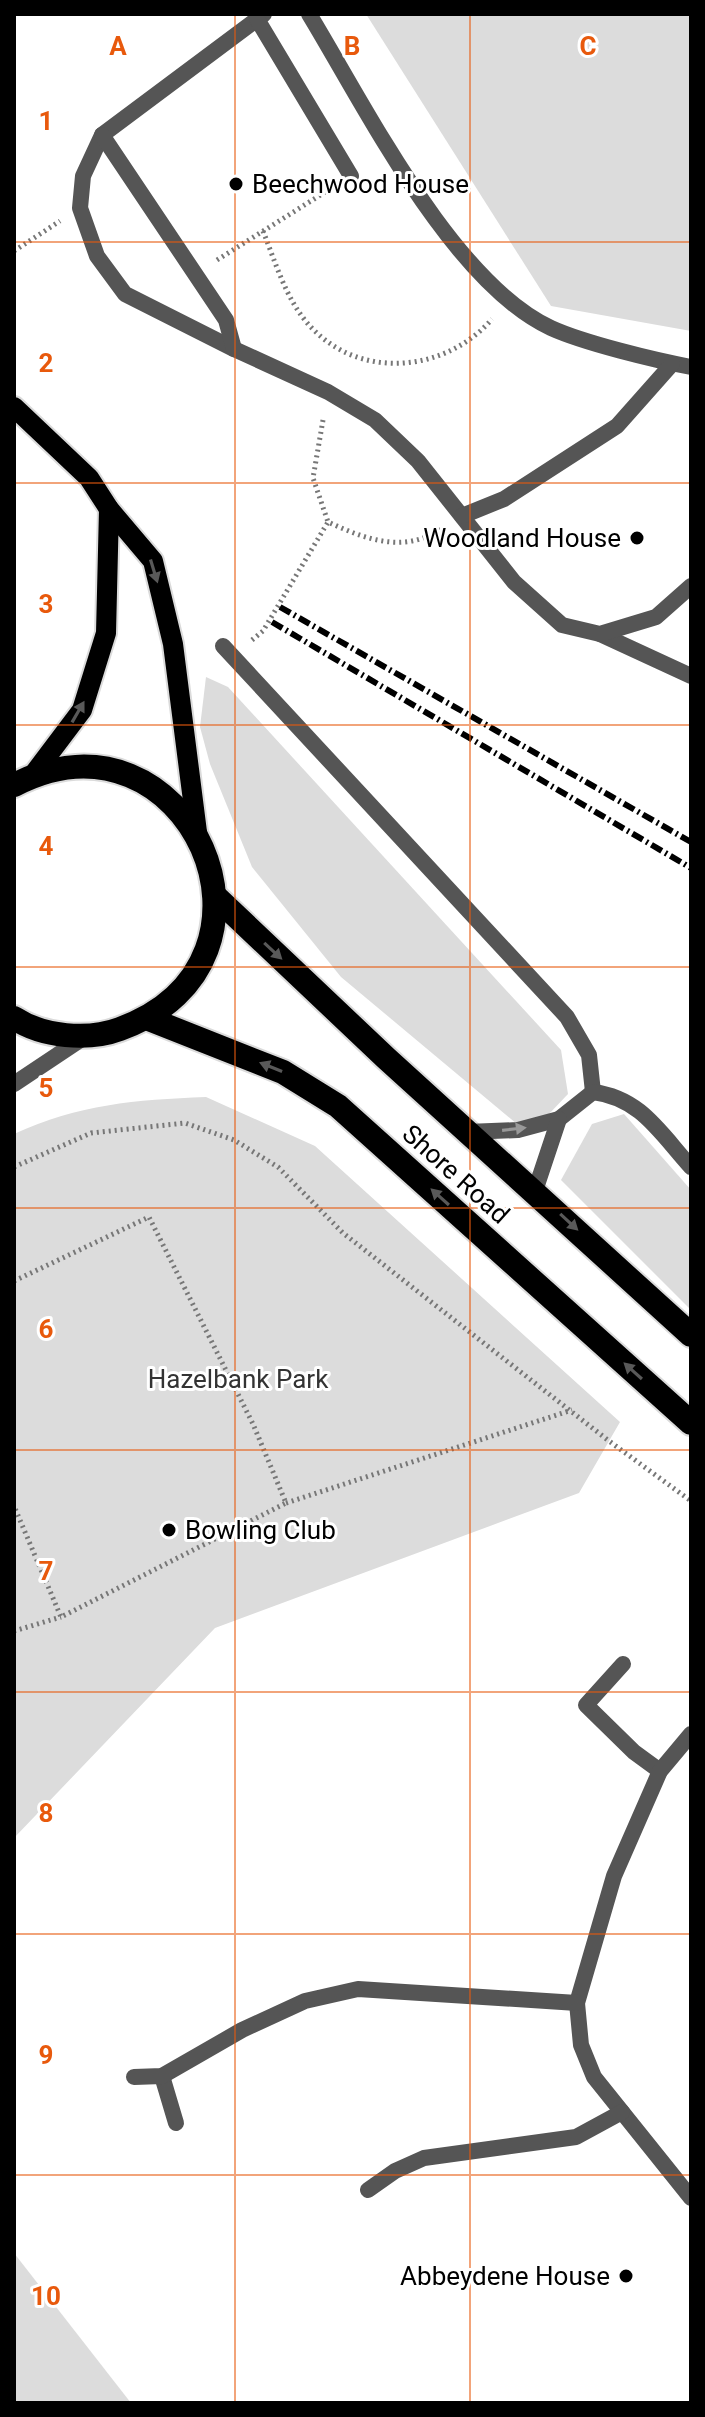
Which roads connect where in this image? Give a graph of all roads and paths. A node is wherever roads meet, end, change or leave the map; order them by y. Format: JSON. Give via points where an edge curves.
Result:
{"nodes":[{"id":1,"x":309,"y":14,"type":"edge"},
{"id":2,"x":261,"y":17,"type":"edge"},
{"id":3,"x":102,"y":135,"type":"junction"},
{"id":4,"x":351,"y":176,"type":"joint"},
{"id":5,"x":80,"y":208,"type":"junction"},
{"id":6,"x":263,"y":231,"type":"junction"},
{"id":7,"x":14,"y":251,"type":"edge"},
{"id":8,"x":194,"y":274,"type":"junction"},
{"id":9,"x":508,"y":300,"type":"junction"},
{"id":10,"x":234,"y":349,"type":"junction"},
{"id":11,"x":347,"y":353,"type":"junction"},
{"id":12,"x":672,"y":364,"type":"junction"},
{"id":13,"x":691,"y":367,"type":"edge"},
{"id":14,"x":328,"y":392,"type":"junction"},
{"id":15,"x":14,"y":407,"type":"edge"},
{"id":16,"x":109,"y":509,"type":"junction"},
{"id":17,"x":462,"y":516,"type":"junction"},
{"id":18,"x":328,"y":522,"type":"junction"},
{"id":19,"x":691,"y":586,"type":"edge"},
{"id":20,"x":600,"y":634,"type":"junction"},
{"id":21,"x":228,"y":652,"type":"joint"},
{"id":22,"x":691,"y":676,"type":"edge"},
{"id":23,"x":23,"y":780,"type":"edge"},
{"id":24,"x":197,"y":832,"type":"junction"},
{"id":25,"x":216,"y":897,"type":"junction"},
{"id":26,"x":14,"y":1018,"type":"edge"},
{"id":27,"x":149,"y":1019,"type":"junction"},
{"id":28,"x":87,"y":1035,"type":"junction"},
{"id":29,"x":14,"y":1084,"type":"edge"},
{"id":30,"x":593,"y":1092,"type":"junction"},
{"id":31,"x":559,"y":1119,"type":"junction"},
{"id":32,"x":467,"y":1132,"type":"junction"},
{"id":33,"x":14,"y":1167,"type":"edge"},
{"id":34,"x":691,"y":1167,"type":"edge"},
{"id":35,"x":535,"y":1191,"type":"junction"},
{"id":36,"x":14,"y":1281,"type":"edge"},
{"id":37,"x":691,"y":1335,"type":"edge"},
{"id":38,"x":572,"y":1410,"type":"junction"},
{"id":39,"x":691,"y":1423,"type":"edge"},
{"id":40,"x":691,"y":1501,"type":"edge"},
{"id":41,"x":286,"y":1503,"type":"junction"},
{"id":42,"x":14,"y":1506,"type":"edge"},
{"id":43,"x":61,"y":1617,"type":"junction"},
{"id":44,"x":14,"y":1631,"type":"edge"},
{"id":45,"x":623,"y":1664,"type":"dead end"},
{"id":46,"x":691,"y":1734,"type":"edge"},
{"id":47,"x":660,"y":1771,"type":"junction"},
{"id":48,"x":577,"y":2003,"type":"junction"},
{"id":49,"x":162,"y":2076,"type":"junction"},
{"id":50,"x":134,"y":2077,"type":"dead end"},
{"id":51,"x":622,"y":2112,"type":"junction"},
{"id":52,"x":176,"y":2123,"type":"dead end"},
{"id":53,"x":368,"y":2190,"type":"dead end"},
{"id":54,"x":691,"y":2198,"type":"edge"}],
"edges":[{"from":1,"to":9,"type":"street","via":[[418,194],[475,269]]},
{"from":2,"to":3,"type":"street"},
{"from":2,"to":4,"type":"street"},
{"from":3,"to":5,"type":"street","via":[[83,176]]},
{"from":3,"to":8,"type":"street"},
{"from":4,"to":6,"type":"path"},
{"from":5,"to":7,"type":"path"},
{"from":5,"to":10,"type":"street","via":[[97,256],[125,294]]},
{"from":6,"to":8,"type":"path"},
{"from":6,"to":11,"type":"path","via":[[292,302],[317,334]]},
{"from":8,"to":10,"type":"street","via":[[226,320]]},
{"from":9,"to":11,"type":"path","via":[[487,325],[440,356],[400,366]]},
{"from":9,"to":12,"type":"street","via":[[551,328]]},
{"from":10,"to":14,"type":"street"},
{"from":11,"to":14,"type":"path"},
{"from":12,"to":13,"type":"street"},
{"from":12,"to":17,"type":"street","via":[[617,426],[504,499]]},
{"from":14,"to":17,"type":"street","via":[[375,420],[418,461]]},
{"from":14,"to":18,"type":"path","via":[[313,478]]},
{"from":15,"to":16,"type":"main road","via":[[89,478]]},
{"from":23,"to":16,"type":"main road","one_way":true,"via":[[82,710],[106,633]]},
{"from":16,"to":24,"type":"main road","one_way":true,"via":[[153,561],[173,644]]},
{"from":17,"to":18,"type":"path","via":[[433,535],[396,544],[362,538]]},
{"from":17,"to":20,"type":"street","via":[[514,582],[562,625]]},
{"from":18,"to":21,"type":"path","via":[[263,631]]},
{"from":19,"to":20,"type":"street","via":[[656,617]]},
{"from":20,"to":22,"type":"street"},
{"from":21,"to":30,"type":"street","via":[[567,1017],[589,1055]]},
{"from":23,"to":24,"type":"highway","via":[[70,767],[107,769],[142,781],[173,803]]},
{"from":24,"to":25,"type":"highway","via":[[211,864]]},
{"from":25,"to":27,"type":"highway","via":[[212,934],[199,967],[177,996]]},
{"from":25,"to":32,"type":"highway","name":"Shore Road","one_way":true},
{"from":26,"to":28,"type":"highway","via":[[62,1036]]},
{"from":27,"to":28,"type":"highway","via":[[107,1034]]},
{"from":39,"to":27,"type":"highway","name":"Shore Road","one_way":true,"via":[[338,1106],[283,1072]]},
{"from":28,"to":29,"type":"street"},
{"from":30,"to":31,"type":"street"},
{"from":30,"to":34,"type":"street","via":[[634,1103]]},
{"from":32,"to":31,"type":"street","one_way":true,"via":[[518,1130]]},
{"from":31,"to":35,"type":"street"},
{"from":32,"to":35,"type":"highway","name":"Shore Road"},
{"from":33,"to":38,"type":"path","via":[[91,1133],[185,1123],[234,1140],[278,1167],[343,1233]]},
{"from":35,"to":37,"type":"highway","name":"Shore Road","one_way":true},
{"from":36,"to":41,"type":"path","via":[[149,1217],[253,1424]]},
{"from":38,"to":40,"type":"path"},
{"from":38,"to":41,"type":"path"},
{"from":41,"to":43,"type":"path"},
{"from":42,"to":43,"type":"path"},
{"from":43,"to":44,"type":"path"},
{"from":45,"to":47,"type":"street","via":[[586,1705]]},
{"from":46,"to":47,"type":"street"},
{"from":47,"to":48,"type":"street","via":[[614,1876]]},
{"from":48,"to":49,"type":"street","via":[[358,1989],[305,2001]]},
{"from":48,"to":51,"type":"street","via":[[581,2045],[594,2077]]},
{"from":49,"to":50,"type":"street"},
{"from":49,"to":52,"type":"street"},
{"from":51,"to":53,"type":"street","via":[[576,2137],[424,2158]]},
{"from":51,"to":54,"type":"street"}]}
